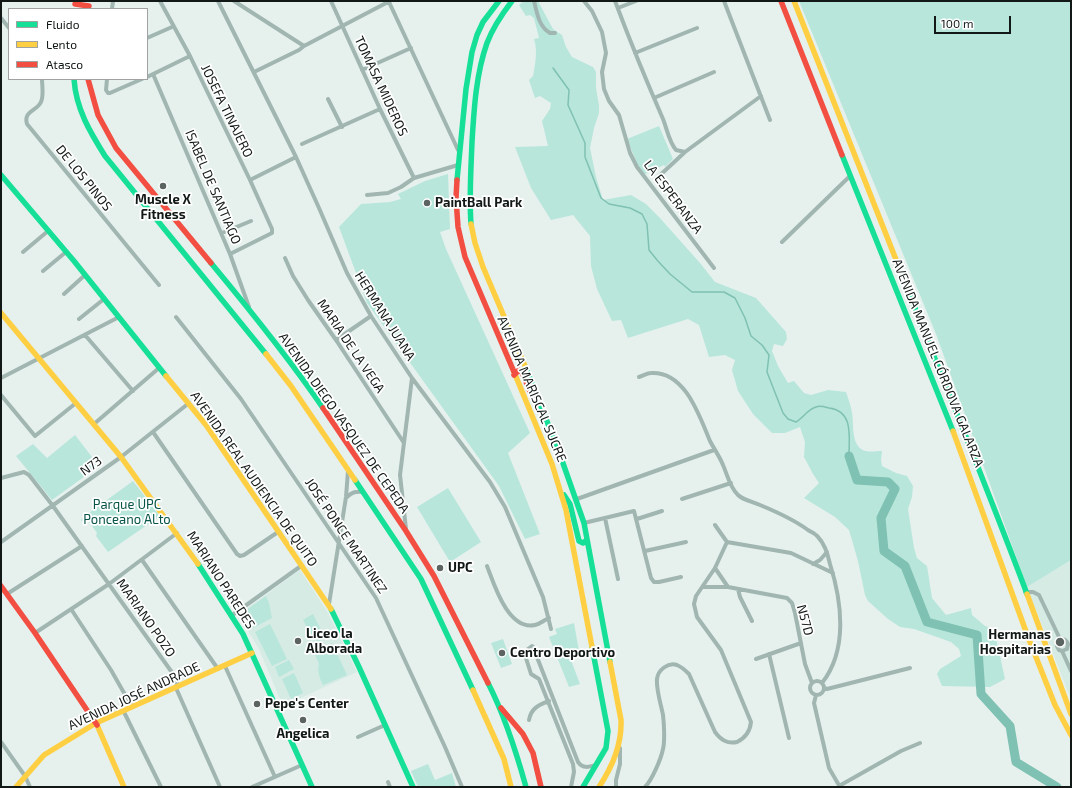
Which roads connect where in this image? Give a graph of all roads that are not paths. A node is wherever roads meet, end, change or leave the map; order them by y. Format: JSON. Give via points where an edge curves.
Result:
{"nodes":[{"id":1,"x":160,"y":1,"type":"edge"},
{"id":2,"x":218,"y":1,"type":"edge"},
{"id":3,"x":234,"y":1,"type":"edge"},
{"id":4,"x":331,"y":1,"type":"edge"},
{"id":5,"x":390,"y":1,"type":"edge"},
{"id":6,"x":499,"y":1,"type":"edge"},
{"id":7,"x":512,"y":1,"type":"edge"},
{"id":8,"x":534,"y":1,"type":"edge"},
{"id":9,"x":584,"y":1,"type":"edge"},
{"id":10,"x":615,"y":1,"type":"edge"},
{"id":11,"x":636,"y":1,"type":"edge"},
{"id":12,"x":724,"y":1,"type":"edge"},
{"id":13,"x":781,"y":1,"type":"edge"},
{"id":14,"x":794,"y":1,"type":"edge"},
{"id":15,"x":75,"y":5,"type":"edge"},
{"id":16,"x":90,"y":5,"type":"edge"},
{"id":17,"x":618,"y":8,"type":"junction"},
{"id":18,"x":1,"y":18,"type":"edge"},
{"id":19,"x":172,"y":26,"type":"junction"},
{"id":20,"x":342,"y":26,"type":"junction"},
{"id":21,"x":8,"y":27,"type":"edge"},
{"id":22,"x":697,"y":28,"type":"dead end"},
{"id":23,"x":554,"y":33,"type":"dead end"},
{"id":24,"x":148,"y":38,"type":"edge"},
{"id":25,"x":304,"y":46,"type":"junction"},
{"id":26,"x":411,"y":48,"type":"junction"},
{"id":27,"x":635,"y":53,"type":"junction"},
{"id":28,"x":190,"y":56,"type":"junction"},
{"id":29,"x":362,"y":70,"type":"junction"},
{"id":30,"x":254,"y":72,"type":"junction"},
{"id":31,"x":714,"y":72,"type":"dead end"},
{"id":32,"x":153,"y":74,"type":"junction"},
{"id":33,"x":148,"y":76,"type":"edge"},
{"id":34,"x":42,"y":80,"type":"edge"},
{"id":35,"x":74,"y":80,"type":"edge"},
{"id":36,"x":88,"y":80,"type":"edge"},
{"id":37,"x":107,"y":80,"type":"edge"},
{"id":38,"x":140,"y":80,"type":"edge"},
{"id":39,"x":761,"y":96,"type":"junction"},
{"id":40,"x":654,"y":98,"type":"junction"},
{"id":41,"x":328,"y":99,"type":"dead end"},
{"id":42,"x":380,"y":109,"type":"junction"},
{"id":43,"x":770,"y":120,"type":"dead end"},
{"id":44,"x":342,"y":127,"type":"junction"},
{"id":45,"x":302,"y":144,"type":"dead end"},
{"id":46,"x":459,"y":150,"type":"junction"},
{"id":47,"x":685,"y":152,"type":"junction"},
{"id":48,"x":296,"y":157,"type":"junction"},
{"id":49,"x":458,"y":165,"type":"junction"},
{"id":50,"x":1,"y":175,"type":"edge"},
{"id":51,"x":850,"y":176,"type":"junction"},
{"id":52,"x":414,"y":178,"type":"junction"},
{"id":53,"x":657,"y":178,"type":"dead end"},
{"id":54,"x":250,"y":180,"type":"junction"},
{"id":55,"x":367,"y":194,"type":"dead end"},
{"id":56,"x":251,"y":221,"type":"dead end"},
{"id":57,"x":48,"y":231,"type":"junction"},
{"id":58,"x":222,"y":233,"type":"junction"},
{"id":59,"x":782,"y":242,"type":"dead end"},
{"id":60,"x":23,"y":252,"type":"dead end"},
{"id":61,"x":66,"y":252,"type":"junction"},
{"id":62,"x":230,"y":254,"type":"junction"},
{"id":63,"x":285,"y":258,"type":"dead end"},
{"id":64,"x":714,"y":268,"type":"dead end"},
{"id":65,"x":43,"y":270,"type":"dead end"},
{"id":66,"x":85,"y":275,"type":"junction"},
{"id":67,"x":159,"y":286,"type":"dead end"},
{"id":68,"x":64,"y":294,"type":"dead end"},
{"id":69,"x":104,"y":299,"type":"junction"},
{"id":70,"x":916,"y":308,"type":"junction"},
{"id":71,"x":250,"y":310,"type":"junction"},
{"id":72,"x":905,"y":312,"type":"junction"},
{"id":73,"x":1,"y":313,"type":"edge"},
{"id":74,"x":371,"y":316,"type":"junction"},
{"id":75,"x":119,"y":317,"type":"junction"},
{"id":76,"x":176,"y":317,"type":"dead end"},
{"id":77,"x":79,"y":319,"type":"dead end"},
{"id":78,"x":85,"y":335,"type":"junction"},
{"id":79,"x":336,"y":340,"type":"junction"},
{"id":80,"x":39,"y":359,"type":"junction"},
{"id":81,"x":160,"y":368,"type":"junction"},
{"id":82,"x":940,"y":373,"type":"junction"},
{"id":83,"x":514,"y":375,"type":"junction"},
{"id":84,"x":931,"y":376,"type":"junction"},
{"id":85,"x":639,"y":377,"type":"dead end"},
{"id":86,"x":1,"y":378,"type":"edge"},
{"id":87,"x":412,"y":378,"type":"junction"},
{"id":88,"x":133,"y":391,"type":"junction"},
{"id":89,"x":1,"y":395,"type":"edge"},
{"id":90,"x":76,"y":403,"type":"junction"},
{"id":91,"x":189,"y":403,"type":"junction"},
{"id":92,"x":543,"y":411,"type":"junction"},
{"id":93,"x":94,"y":424,"type":"junction"},
{"id":94,"x":153,"y":432,"type":"junction"},
{"id":95,"x":404,"y":443,"type":"junction"},
{"id":96,"x":714,"y":450,"type":"junction"},
{"id":97,"x":121,"y":457,"type":"junction"},
{"id":98,"x":348,"y":471,"type":"junction"},
{"id":99,"x":1,"y":478,"type":"edge"},
{"id":100,"x":731,"y":483,"type":"junction"},
{"id":101,"x":560,"y":488,"type":"junction"},
{"id":102,"x":363,"y":492,"type":"junction"},
{"id":103,"x":346,"y":497,"type":"junction"},
{"id":104,"x":577,"y":499,"type":"junction"},
{"id":105,"x":682,"y":499,"type":"dead end"},
{"id":106,"x":53,"y":506,"type":"junction"},
{"id":107,"x":662,"y":511,"type":"dead end"},
{"id":108,"x":605,"y":518,"type":"junction"},
{"id":109,"x":637,"y":520,"type":"junction"},
{"id":110,"x":584,"y":523,"type":"junction"},
{"id":111,"x":715,"y":525,"type":"dead end"},
{"id":112,"x":406,"y":531,"type":"junction"},
{"id":113,"x":278,"y":532,"type":"junction"},
{"id":114,"x":177,"y":533,"type":"junction"},
{"id":115,"x":587,"y":540,"type":"junction"},
{"id":116,"x":1,"y":542,"type":"edge"},
{"id":117,"x":339,"y":542,"type":"junction"},
{"id":118,"x":686,"y":542,"type":"dead end"},
{"id":119,"x":727,"y":542,"type":"junction"},
{"id":120,"x":82,"y":546,"type":"junction"},
{"id":121,"x":645,"y":551,"type":"junction"},
{"id":122,"x":827,"y":552,"type":"junction"},
{"id":123,"x":142,"y":560,"type":"junction"},
{"id":124,"x":813,"y":564,"type":"junction"},
{"id":125,"x":301,"y":566,"type":"junction"},
{"id":126,"x":486,"y":566,"type":"dead end"},
{"id":127,"x":715,"y":568,"type":"junction"},
{"id":128,"x":833,"y":573,"type":"junction"},
{"id":129,"x":681,"y":577,"type":"dead end"},
{"id":130,"x":618,"y":579,"type":"dead end"},
{"id":131,"x":109,"y":584,"type":"junction"},
{"id":132,"x":1,"y":586,"type":"edge"},
{"id":133,"x":703,"y":587,"type":"junction"},
{"id":134,"x":728,"y":587,"type":"junction"},
{"id":135,"x":738,"y":589,"type":"junction"},
{"id":136,"x":1025,"y":592,"type":"junction"},
{"id":137,"x":6,"y":594,"type":"junction"},
{"id":138,"x":1012,"y":594,"type":"junction"},
{"id":139,"x":329,"y":605,"type":"junction"},
{"id":140,"x":71,"y":609,"type":"junction"},
{"id":141,"x":231,"y":616,"type":"junction"},
{"id":142,"x":549,"y":618,"type":"junction"},
{"id":143,"x":752,"y":621,"type":"dead end"},
{"id":144,"x":551,"y":629,"type":"dead end"},
{"id":145,"x":36,"y":633,"type":"junction"},
{"id":146,"x":1060,"y":639,"type":"junction"},
{"id":147,"x":801,"y":643,"type":"junction"},
{"id":148,"x":1062,"y":651,"type":"junction"},
{"id":149,"x":252,"y":653,"type":"junction"},
{"id":150,"x":769,"y":654,"type":"junction"},
{"id":151,"x":756,"y":659,"type":"dead end"},
{"id":152,"x":225,"y":666,"type":"junction"},
{"id":153,"x":218,"y":668,"type":"junction"},
{"id":154,"x":910,"y":668,"type":"dead end"},
{"id":155,"x":1071,"y":671,"type":"edge"},
{"id":156,"x":545,"y":677,"type":"junction"},
{"id":157,"x":539,"y":679,"type":"junction"},
{"id":158,"x":812,"y":683,"type":"junction"},
{"id":159,"x":822,"y":683,"type":"junction"},
{"id":160,"x":176,"y":688,"type":"junction"},
{"id":161,"x":824,"y":688,"type":"junction"},
{"id":162,"x":816,"y":695,"type":"junction"},
{"id":163,"x":553,"y":699,"type":"junction"},
{"id":164,"x":548,"y":702,"type":"junction"},
{"id":165,"x":499,"y":705,"type":"junction"},
{"id":166,"x":132,"y":707,"type":"junction"},
{"id":167,"x":123,"y":710,"type":"junction"},
{"id":168,"x":1071,"y":714,"type":"edge"},
{"id":169,"x":529,"y":720,"type":"dead end"},
{"id":170,"x":562,"y":721,"type":"junction"},
{"id":171,"x":96,"y":723,"type":"junction"},
{"id":172,"x":556,"y":723,"type":"junction"},
{"id":173,"x":385,"y":725,"type":"junction"},
{"id":174,"x":1071,"y":735,"type":"edge"},
{"id":175,"x":358,"y":737,"type":"dead end"},
{"id":176,"x":789,"y":738,"type":"dead end"},
{"id":177,"x":1,"y":742,"type":"edge"},
{"id":178,"x":920,"y":743,"type":"dead end"},
{"id":179,"x":572,"y":747,"type":"junction"},
{"id":180,"x":620,"y":747,"type":"junction"},
{"id":181,"x":567,"y":749,"type":"junction"},
{"id":182,"x":302,"y":765,"type":"junction"},
{"id":183,"x":596,"y":765,"type":"junction"},
{"id":184,"x":25,"y":776,"type":"junction"},
{"id":185,"x":275,"y":777,"type":"junction"},
{"id":186,"x":388,"y":782,"type":"dead end"},
{"id":187,"x":839,"y":786,"type":"edge"},
{"id":188,"x":16,"y":787,"type":"edge"},
{"id":189,"x":30,"y":787,"type":"edge"},
{"id":190,"x":124,"y":787,"type":"edge"},
{"id":191,"x":161,"y":787,"type":"edge"},
{"id":192,"x":220,"y":787,"type":"edge"},
{"id":193,"x":252,"y":787,"type":"edge"},
{"id":194,"x":312,"y":787,"type":"edge"},
{"id":195,"x":390,"y":787,"type":"edge"},
{"id":196,"x":413,"y":787,"type":"edge"},
{"id":197,"x":462,"y":787,"type":"edge"},
{"id":198,"x":511,"y":787,"type":"edge"},
{"id":199,"x":526,"y":787,"type":"edge"},
{"id":200,"x":541,"y":787,"type":"edge"},
{"id":201,"x":570,"y":787,"type":"edge"},
{"id":202,"x":583,"y":787,"type":"edge"},
{"id":203,"x":599,"y":787,"type":"edge"},
{"id":204,"x":616,"y":787,"type":"edge"},
{"id":205,"x":645,"y":787,"type":"edge"}],
"edges":[{"from":1,"to":19,"type":"street","name":"JOSEFA TINAJERO"},
{"from":2,"to":30,"type":"street","name":"HERMANA JUANA"},
{"from":3,"to":25,"type":"street"},
{"from":4,"to":20,"type":"street","name":"TOMASA MIDEROS"},
{"from":5,"to":20,"type":"street"},
{"from":5,"to":26,"type":"street"},
{"from":6,"to":46,"type":"main road","name":"AVENIDA MARISCAL SUCRE","via":[[483,22],[472,52]]},
{"from":7,"to":92,"type":"main road","name":"AVENIDA MARISCAL SUCRE","via":[[492,28],[483,54],[476,91],[471,160],[472,229],[479,256]]},
{"from":8,"to":23,"type":"street","via":[[544,29],[550,34]]},
{"from":9,"to":64,"type":"street","name":"LA ESPERANZA","via":[[602,32],[606,53],[602,66],[604,89],[619,115],[636,167]]},
{"from":10,"to":17,"type":"street"},
{"from":11,"to":17,"type":"street"},
{"from":12,"to":39,"type":"street"},
{"from":13,"to":51,"type":"main road","name":"AVENIDA MANUEL CÓRDOVA GALARZA"},
{"from":14,"to":70,"type":"main road","name":"AVENIDA MANUEL CÓRDOVA GALARZA"},
{"from":15,"to":16,"type":"main road"},
{"from":17,"to":27,"type":"street"},
{"from":18,"to":21,"type":"street"},
{"from":19,"to":24,"type":"street"},
{"from":19,"to":28,"type":"street","name":"JOSEFA TINAJERO"},
{"from":20,"to":25,"type":"street"},
{"from":20,"to":29,"type":"street","name":"TOMASA MIDEROS"},
{"from":22,"to":27,"type":"street"},
{"from":25,"to":30,"type":"street"},
{"from":26,"to":29,"type":"street"},
{"from":26,"to":46,"type":"street"},
{"from":27,"to":40,"type":"street"},
{"from":28,"to":32,"type":"street"},
{"from":28,"to":54,"type":"street","name":"JOSEFA TINAJERO"},
{"from":29,"to":42,"type":"street","name":"TOMASA MIDEROS"},
{"from":30,"to":48,"type":"street","name":"HERMANA JUANA"},
{"from":31,"to":40,"type":"street"},
{"from":32,"to":33,"type":"street"},
{"from":32,"to":58,"type":"street","name":"ISABEL DE SANTIAGO"},
{"from":34,"to":67,"type":"street","name":"DE LOS PINOS","via":[[42,101],[27,114],[27,124]]},
{"from":35,"to":98,"type":"main road","name":"AVENIDA DIEGO VASQUEZ DE CEPEDA","via":[[75,93],[88,129],[105,156],[291,386]]},
{"from":36,"to":71,"type":"main road","name":"AVENIDA DIEGO VASQUEZ DE CEPEDA","via":[[98,115],[116,148]]},
{"from":37,"to":38,"type":"street","via":[[106,90],[110,93]]},
{"from":39,"to":43,"type":"street"},
{"from":39,"to":47,"type":"street"},
{"from":40,"to":47,"type":"street","via":[[674,148]]},
{"from":41,"to":44,"type":"street"},
{"from":42,"to":44,"type":"street"},
{"from":42,"to":52,"type":"street","name":"TOMASA MIDEROS"},
{"from":44,"to":45,"type":"street"},
{"from":46,"to":49,"type":"main road","name":"AVENIDA MARISCAL SUCRE"},
{"from":47,"to":53,"type":"street"},
{"from":48,"to":54,"type":"street"},
{"from":48,"to":74,"type":"street","name":"HERMANA JUANA","via":[[347,273]]},
{"from":49,"to":52,"type":"street"},
{"from":49,"to":83,"type":"main road","name":"AVENIDA MARISCAL SUCRE","via":[[456,212],[465,257]]},
{"from":50,"to":57,"type":"main road","name":"AVENIDA REAL AUDIENCIA DE QUITO"},
{"from":51,"to":59,"type":"street"},
{"from":51,"to":72,"type":"main road","name":"AVENIDA MANUEL CÓRDOVA GALARZA"},
{"from":52,"to":55,"type":"street","via":[[388,193]]},
{"from":54,"to":62,"type":"street","name":"JOSEFA TINAJERO","via":[[273,231]]},
{"from":56,"to":58,"type":"street"},
{"from":57,"to":60,"type":"street"},
{"from":57,"to":61,"type":"main road","name":"AVENIDA REAL AUDIENCIA DE QUITO"},
{"from":58,"to":62,"type":"street","name":"ISABEL DE SANTIAGO"},
{"from":61,"to":65,"type":"street"},
{"from":61,"to":66,"type":"main road","name":"AVENIDA REAL AUDIENCIA DE QUITO"},
{"from":62,"to":71,"type":"street","name":"ISABEL DE SANTIAGO"},
{"from":63,"to":79,"type":"street","name":"MARIA DE LA VEGA","via":[[308,300]]},
{"from":66,"to":68,"type":"street"},
{"from":66,"to":69,"type":"main road","name":"AVENIDA REAL AUDIENCIA DE QUITO"},
{"from":69,"to":75,"type":"main road","name":"AVENIDA REAL AUDIENCIA DE QUITO"},
{"from":69,"to":77,"type":"street"},
{"from":70,"to":72,"type":"main road"},
{"from":70,"to":82,"type":"main road","name":"AVENIDA MANUEL CÓRDOVA GALARZA"},
{"from":71,"to":112,"type":"main road","name":"AVENIDA DIEGO VASQUEZ DE CEPEDA","via":[[302,377]]},
{"from":72,"to":84,"type":"main road","name":"AVENIDA MANUEL CÓRDOVA GALARZA"},
{"from":73,"to":80,"type":"main road","name":"MARIANO PAREDES"},
{"from":74,"to":79,"type":"street"},
{"from":74,"to":87,"type":"street","name":"HERMANA JUANA"},
{"from":75,"to":78,"type":"street"},
{"from":75,"to":81,"type":"main road","name":"AVENIDA REAL AUDIENCIA DE QUITO"},
{"from":76,"to":117,"type":"street","name":"JOSÉ PONCE MARTINEZ","via":[[241,399]]},
{"from":78,"to":80,"type":"street"},
{"from":78,"to":88,"type":"street"},
{"from":79,"to":95,"type":"street","name":"MARIA DE LA VEGA"},
{"from":80,"to":86,"type":"street"},
{"from":80,"to":90,"type":"main road","name":"MARIANO PAREDES"},
{"from":81,"to":88,"type":"street"},
{"from":81,"to":91,"type":"main road","name":"AVENIDA REAL AUDIENCIA DE QUITO"},
{"from":82,"to":84,"type":"main road"},
{"from":82,"to":136,"type":"main road","name":"AVENIDA MANUEL CÓRDOVA GALARZA"},
{"from":83,"to":92,"type":"main road","via":[[516,371],[522,372],[534,400]]},
{"from":83,"to":101,"type":"main road","name":"AVENIDA MARISCAL SUCRE"},
{"from":84,"to":138,"type":"main road","name":"AVENIDA MANUEL CÓRDOVA GALARZA","via":[[960,447]]},
{"from":85,"to":96,"type":"street","via":[[650,373],[660,374],[678,382],[686,392]]},
{"from":87,"to":95,"type":"street"},
{"from":87,"to":142,"type":"street","name":"HERMANA JUANA","via":[[490,482],[505,507],[543,597]]},
{"from":88,"to":93,"type":"street"},
{"from":89,"to":90,"type":"street","via":[[34,436]]},
{"from":90,"to":93,"type":"main road","name":"MARIANO PAREDES"},
{"from":91,"to":94,"type":"street","name":"N73"},
{"from":91,"to":113,"type":"main road","name":"AVENIDA REAL AUDIENCIA DE QUITO"},
{"from":92,"to":104,"type":"main road","name":"AVENIDA MARISCAL SUCRE"},
{"from":93,"to":97,"type":"main road","name":"MARIANO PAREDES"},
{"from":94,"to":97,"type":"street","name":"N73"},
{"from":94,"to":113,"type":"street","via":[[237,554],[240,556]]},
{"from":95,"to":112,"type":"street","via":[[400,475]]},
{"from":96,"to":100,"type":"street","via":[[723,463]]},
{"from":96,"to":104,"type":"street"},
{"from":97,"to":106,"type":"street","name":"N73"},
{"from":97,"to":114,"type":"main road","name":"MARIANO PAREDES"},
{"from":98,"to":102,"type":"main road","name":"AVENIDA DIEGO VASQUEZ DE CEPEDA"},
{"from":98,"to":103,"type":"street"},
{"from":99,"to":106,"type":"street","name":"MARIANO POZO","via":[[24,472],[29,474]]},
{"from":100,"to":105,"type":"street"},
{"from":100,"to":122,"type":"street","via":[[738,495],[778,512],[818,536]]},
{"from":101,"to":115,"type":"main road","via":[[570,504],[579,541],[583,543]]},
{"from":101,"to":183,"type":"main road","name":"AVENIDA MARISCAL SUCRE","via":[[608,731],[606,748]]},
{"from":102,"to":103,"type":"street","via":[[356,491]]},
{"from":102,"to":198,"type":"main road","name":"AVENIDA DIEGO VASQUEZ DE CEPEDA","via":[[421,580],[491,729],[504,759]]},
{"from":103,"to":117,"type":"street"},
{"from":104,"to":110,"type":"main road","name":"AVENIDA MARISCAL SUCRE"},
{"from":106,"to":116,"type":"street","name":"N73"},
{"from":106,"to":120,"type":"street","name":"MARIANO POZO"},
{"from":107,"to":109,"type":"street"},
{"from":108,"to":109,"type":"street","via":[[634,511]]},
{"from":108,"to":110,"type":"street"},
{"from":108,"to":130,"type":"street"},
{"from":109,"to":121,"type":"street"},
{"from":110,"to":115,"type":"main road","name":"AVENIDA MARISCAL SUCRE"},
{"from":111,"to":119,"type":"street"},
{"from":112,"to":165,"type":"main road","name":"AVENIDA DIEGO VASQUEZ DE CEPEDA","via":[[434,576]]},
{"from":113,"to":125,"type":"main road","name":"AVENIDA REAL AUDIENCIA DE QUITO"},
{"from":114,"to":123,"type":"street"},
{"from":114,"to":141,"type":"main road","name":"MARIANO PAREDES"},
{"from":115,"to":180,"type":"main road","name":"AVENIDA MARISCAL SUCRE","via":[[621,720]]},
{"from":117,"to":139,"type":"street"},
{"from":117,"to":197,"type":"street","name":"JOSÉ PONCE MARTINEZ","via":[[376,598],[446,747]]},
{"from":118,"to":121,"type":"street"},
{"from":119,"to":124,"type":"street","via":[[791,553]]},
{"from":119,"to":127,"type":"street"},
{"from":120,"to":131,"type":"street","name":"MARIANO POZO"},
{"from":120,"to":137,"type":"street"},
{"from":121,"to":129,"type":"street","via":[[654,582]]},
{"from":122,"to":124,"type":"street"},
{"from":122,"to":128,"type":"street"},
{"from":123,"to":131,"type":"street"},
{"from":123,"to":153,"type":"street"},
{"from":124,"to":128,"type":"street"},
{"from":125,"to":139,"type":"main road","name":"AVENIDA REAL AUDIENCIA DE QUITO"},
{"from":125,"to":141,"type":"street"},
{"from":126,"to":142,"type":"street","via":[[502,602],[516,620],[522,624],[535,625]]},
{"from":127,"to":133,"type":"street"},
{"from":127,"to":134,"type":"street"},
{"from":128,"to":159,"type":"street","via":[[841,622],[834,663]]},
{"from":131,"to":140,"type":"street"},
{"from":131,"to":160,"type":"street","name":"MARIANO POZO","via":[[176,678]]},
{"from":132,"to":137,"type":"main road"},
{"from":133,"to":134,"type":"street","name":"N57D"},
{"from":133,"to":205,"type":"street","via":[[694,604],[697,617],[722,650],[751,722],[750,728],[748,734],[737,742],[726,742],[719,738],[689,674],[678,665],[671,664],[659,672],[657,682],[663,716],[663,748],[656,768]]},
{"from":134,"to":135,"type":"street","name":"N57D"},
{"from":135,"to":143,"type":"street"},
{"from":135,"to":147,"type":"street","name":"N57D","via":[[787,598],[792,603]]},
{"from":136,"to":138,"type":"main road"},
{"from":136,"to":146,"type":"street","via":[[1039,595]]},
{"from":136,"to":168,"type":"main road","name":"AVENIDA MANUEL CÓRDOVA GALARZA"},
{"from":137,"to":145,"type":"main road"},
{"from":138,"to":174,"type":"main road","name":"AVENIDA MANUEL CÓRDOVA GALARZA","via":[[1055,705]]},
{"from":139,"to":173,"type":"main road","name":"AVENIDA REAL AUDIENCIA DE QUITO"},
{"from":140,"to":145,"type":"street"},
{"from":140,"to":166,"type":"street","via":[[112,670]]},
{"from":141,"to":149,"type":"main road","name":"MARIANO PAREDES","via":[[244,634]]},
{"from":142,"to":144,"type":"street","name":"HERMANA JUANA"},
{"from":145,"to":171,"type":"main road"},
{"from":146,"to":148,"type":"street","via":[[1056,646]]},
{"from":146,"to":148,"type":"street","via":[[1068,644],[1067,649]]},
{"from":147,"to":150,"type":"street"},
{"from":147,"to":158,"type":"street","name":"N57D"},
{"from":148,"to":155,"type":"street"},
{"from":149,"to":152,"type":"main road","name":"AVENIDA JOSÉ ANDRADE"},
{"from":149,"to":182,"type":"main road","name":"MARIANO PAREDES"},
{"from":150,"to":151,"type":"street"},
{"from":150,"to":176,"type":"street"},
{"from":152,"to":153,"type":"main road","name":"AVENIDA JOSÉ ANDRADE"},
{"from":152,"to":185,"type":"street"},
{"from":153,"to":160,"type":"main road","name":"AVENIDA JOSÉ ANDRADE"},
{"from":154,"to":161,"type":"street"},
{"from":156,"to":157,"type":"street"},
{"from":156,"to":157,"type":"street","via":[[532,646],[528,648],[525,656],[531,674]]},
{"from":156,"to":163,"type":"street"},
{"from":157,"to":164,"type":"street"},
{"from":158,"to":159,"type":"street"},
{"from":158,"to":162,"type":"street","via":[[810,690]]},
{"from":159,"to":161,"type":"street"},
{"from":160,"to":166,"type":"main road","name":"AVENIDA JOSÉ ANDRADE"},
{"from":160,"to":192,"type":"street","name":"MARIANO POZO"},
{"from":161,"to":162,"type":"street"},
{"from":162,"to":187,"type":"street","via":[[814,703],[829,768]]},
{"from":163,"to":164,"type":"street"},
{"from":163,"to":170,"type":"street"},
{"from":164,"to":169,"type":"street","via":[[532,710]]},
{"from":164,"to":172,"type":"street"},
{"from":165,"to":199,"type":"main road","name":"AVENIDA DIEGO VASQUEZ DE CEPEDA"},
{"from":165,"to":200,"type":"main road","via":[[523,734],[533,753]]},
{"from":166,"to":167,"type":"main road","name":"AVENIDA JOSÉ ANDRADE"},
{"from":167,"to":171,"type":"main road","name":"AVENIDA JOSÉ ANDRADE"},
{"from":167,"to":191,"type":"street"},
{"from":170,"to":172,"type":"street"},
{"from":170,"to":179,"type":"street"},
{"from":171,"to":184,"type":"main road","name":"AVENIDA JOSÉ ANDRADE","via":[[44,755]]},
{"from":171,"to":190,"type":"main road"},
{"from":172,"to":181,"type":"street"},
{"from":173,"to":175,"type":"street"},
{"from":173,"to":196,"type":"main road","name":"AVENIDA REAL AUDIENCIA DE QUITO"},
{"from":177,"to":184,"type":"street"},
{"from":178,"to":187,"type":"street"},
{"from":179,"to":181,"type":"street"},
{"from":179,"to":183,"type":"street","via":[[581,766]]},
{"from":180,"to":203,"type":"main road","name":"AVENIDA MARISCAL SUCRE"},
{"from":180,"to":204,"type":"street"},
{"from":181,"to":201,"type":"street","via":[[574,769]]},
{"from":182,"to":185,"type":"street"},
{"from":182,"to":194,"type":"main road","name":"MARIANO PAREDES"},
{"from":183,"to":202,"type":"main road","name":"AVENIDA MARISCAL SUCRE"},
{"from":184,"to":188,"type":"main road","name":"AVENIDA JOSÉ ANDRADE"},
{"from":184,"to":189,"type":"street"},
{"from":185,"to":193,"type":"street"},
{"from":186,"to":195,"type":"street"}]}
